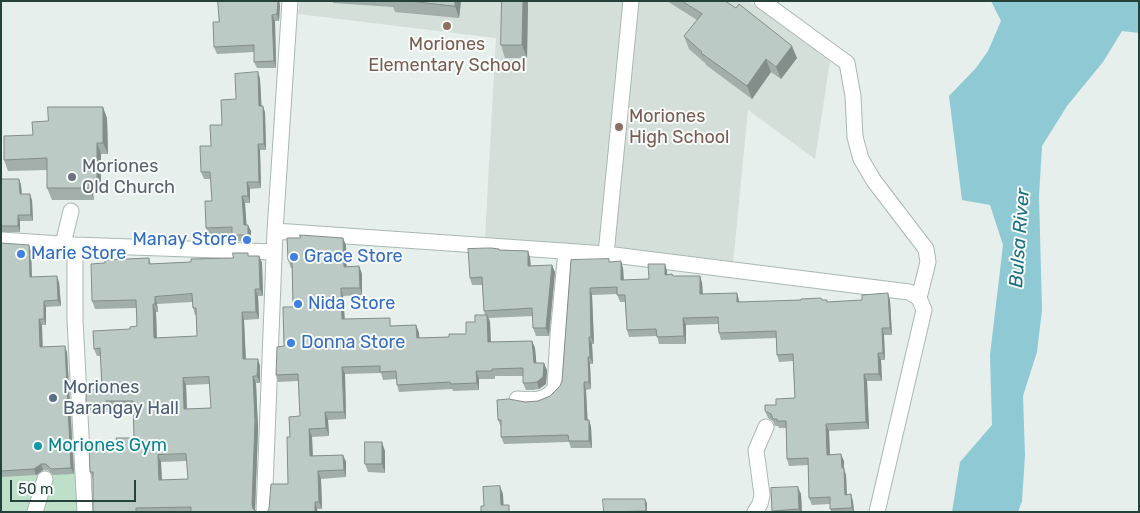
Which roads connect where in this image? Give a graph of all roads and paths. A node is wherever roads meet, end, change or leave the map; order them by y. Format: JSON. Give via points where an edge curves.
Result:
{"nodes":[{"id":1,"x":290,"y":1,"type":"edge"},
{"id":2,"x":631,"y":1,"type":"edge"},
{"id":3,"x":762,"y":1,"type":"edge"},
{"id":4,"x":71,"y":211,"type":"dead end"},
{"id":5,"x":275,"y":231,"type":"junction"},
{"id":6,"x":1,"y":240,"type":"edge"},
{"id":7,"x":69,"y":245,"type":"junction"},
{"id":8,"x":566,"y":251,"type":"junction"},
{"id":9,"x":274,"y":252,"type":"junction"},
{"id":10,"x":606,"y":254,"type":"junction"},
{"id":11,"x":919,"y":298,"type":"junction"},
{"id":12,"x":517,"y":399,"type":"edge"},
{"id":13,"x":766,"y":427,"type":"dead end"},
{"id":14,"x":45,"y":479,"type":"dead end"},
{"id":15,"x":35,"y":512,"type":"edge"},
{"id":16,"x":85,"y":512,"type":"edge"},
{"id":17,"x":264,"y":512,"type":"edge"},
{"id":18,"x":754,"y":512,"type":"edge"},
{"id":19,"x":876,"y":512,"type":"edge"}],
"edges":[{"from":1,"to":5,"type":"street"},
{"from":2,"to":10,"type":"street"},
{"from":3,"to":11,"type":"street","via":[[847,63],[854,138],[861,159],[926,249],[928,262]]},
{"from":4,"to":7,"type":"street"},
{"from":5,"to":8,"type":"street"},
{"from":5,"to":9,"type":"street"},
{"from":6,"to":7,"type":"street"},
{"from":7,"to":9,"type":"street"},
{"from":7,"to":16,"type":"street"},
{"from":8,"to":10,"type":"street"},
{"from":8,"to":12,"type":"street","via":[[555,388],[539,400]]},
{"from":9,"to":17,"type":"street"},
{"from":10,"to":11,"type":"street","via":[[909,292]]},
{"from":11,"to":19,"type":"street","via":[[924,310]]},
{"from":13,"to":18,"type":"street","via":[[756,450],[762,495]]},
{"from":14,"to":15,"type":"street"}]}
